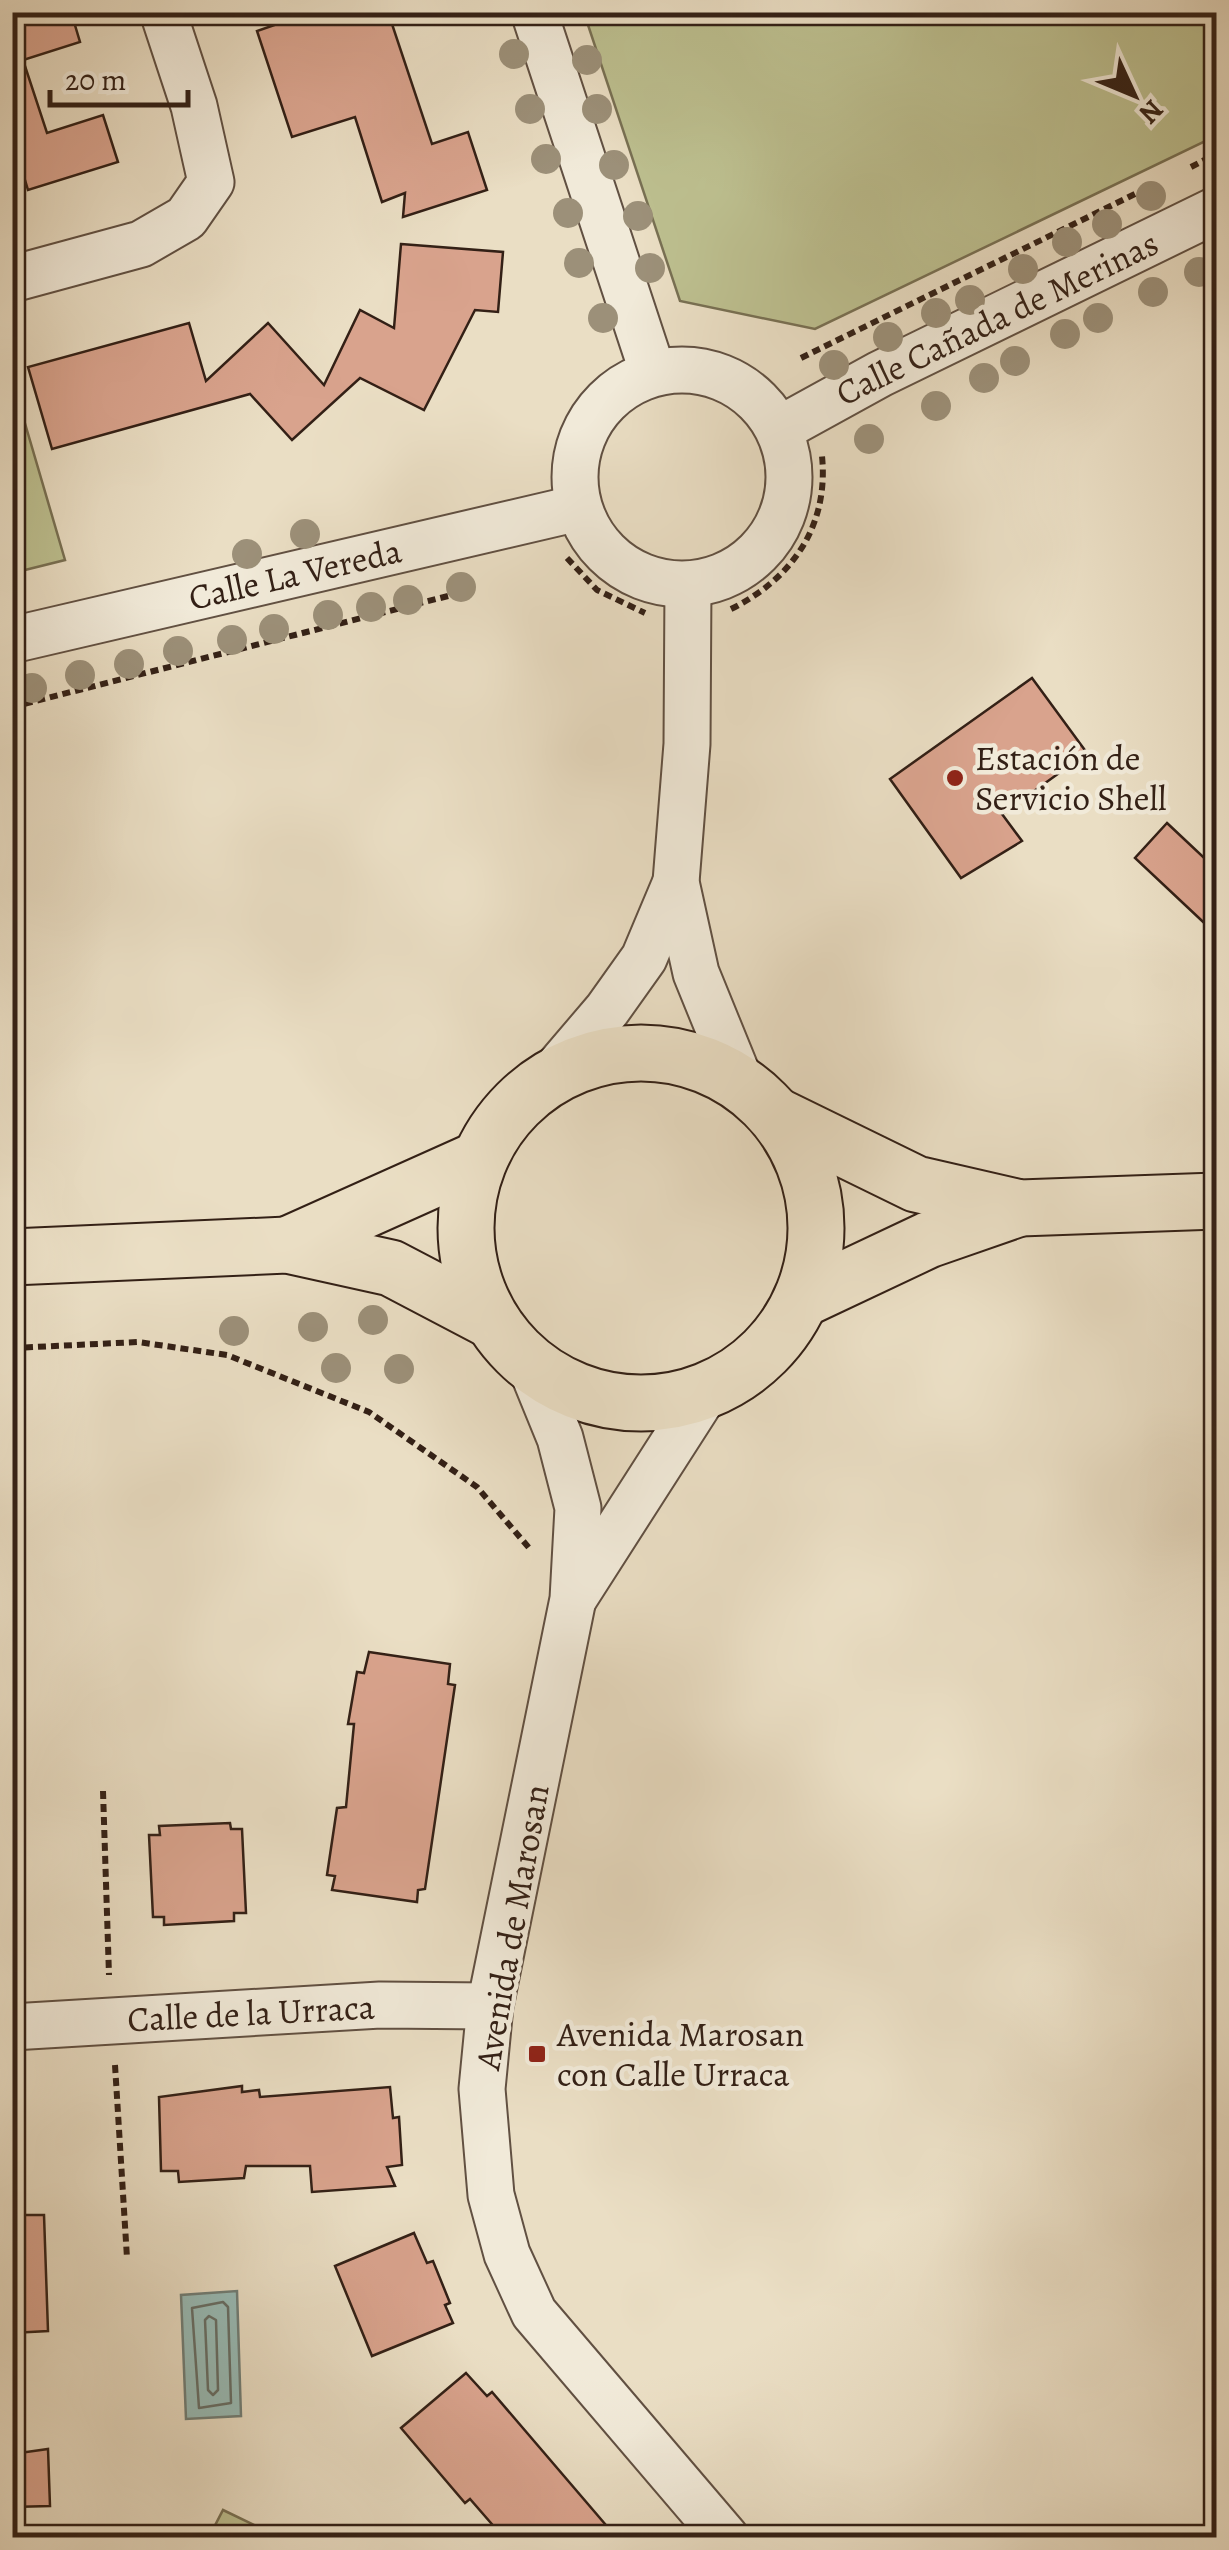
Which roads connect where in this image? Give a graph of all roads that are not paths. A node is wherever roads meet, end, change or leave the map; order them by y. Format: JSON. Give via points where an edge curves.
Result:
{"nodes":[{"id":1,"x":162,"y":12,"type":"edge"},
{"id":2,"x":534,"y":12,"type":"edge"},
{"id":3,"x":1216,"y":210,"type":"edge"},
{"id":4,"x":12,"y":279,"type":"edge"},
{"id":5,"x":653,"y":372,"type":"junction"},
{"id":6,"x":780,"y":429,"type":"junction"},
{"id":7,"x":578,"y":508,"type":"junction"},
{"id":8,"x":688,"y":601,"type":"junction"},
{"id":9,"x":12,"y":640,"type":"edge"},
{"id":10,"x":676,"y":882,"type":"junction"},
{"id":11,"x":549,"y":1078,"type":"junction"},
{"id":12,"x":760,"y":1099,"type":"junction"},
{"id":13,"x":479,"y":1159,"type":"junction"},
{"id":14,"x":1216,"y":1201,"type":"edge"},
{"id":15,"x":1020,"y":1208,"type":"junction"},
{"id":16,"x":286,"y":1244,"type":"junction"},
{"id":17,"x":12,"y":1257,"type":"edge"},
{"id":18,"x":803,"y":1299,"type":"junction"},
{"id":19,"x":490,"y":1320,"type":"junction"},
{"id":20,"x":531,"y":1366,"type":"junction"},
{"id":21,"x":706,"y":1392,"type":"junction"},
{"id":22,"x":573,"y":1599,"type":"junction"},
{"id":23,"x":490,"y":2006,"type":"junction"},
{"id":24,"x":12,"y":2028,"type":"edge"},
{"id":25,"x":726,"y":2538,"type":"edge"}],
"edges":[{"from":1,"to":4,"type":"street","via":[[211,182],[186,218],[140,244]]},
{"from":2,"to":5,"type":"street"},
{"from":3,"to":6,"type":"street","name":"Calle Cañada de Merinas"},
{"from":5,"to":6,"type":"street","via":[[706,371],[752,395]]},
{"from":5,"to":7,"type":"street","via":[[616,392],[587,424],[574,465]]},
{"from":6,"to":8,"type":"street","via":[[790,479],[766,544]]},
{"from":7,"to":8,"type":"street","via":[[594,540],[620,566]]},
{"from":7,"to":9,"type":"street","name":"Calle La Vereda"},
{"from":8,"to":10,"type":"street","via":[[687,744]]},
{"from":10,"to":11,"type":"street","via":[[644,958]]},
{"from":10,"to":12,"type":"street","via":[[696,973]]},
{"from":11,"to":12,"type":"main road","via":[[621,1053],[682,1056]]},
{"from":11,"to":13,"type":"main road","via":[[506,1114]]},
{"from":12,"to":15,"type":"main road","via":[[916,1184]]},
{"from":12,"to":18,"type":"main road","via":[[810,1173],[817,1240]]},
{"from":13,"to":16,"type":"main road"},
{"from":13,"to":19,"type":"main road","via":[[466,1210],[469,1268]]},
{"from":14,"to":15,"type":"main road"},
{"from":15,"to":18,"type":"main road","via":[[928,1240]]},
{"from":16,"to":17,"type":"main road"},
{"from":16,"to":19,"type":"main road","via":[[391,1268]]},
{"from":18,"to":21,"type":"main road","via":[[758,1360]]},
{"from":19,"to":20,"type":"main road"},
{"from":20,"to":21,"type":"main road","via":[[583,1395],[639,1405]]},
{"from":20,"to":22,"type":"street","name":"Avenida de Marosan","via":[[578,1508]]},
{"from":21,"to":22,"type":"street","name":"Avenida de Marosan"},
{"from":22,"to":23,"type":"street","name":"Avenida de Marosan"},
{"from":23,"to":24,"type":"street","name":"Calle de la Urraca","via":[[380,2005]]},
{"from":23,"to":25,"type":"street","name":"Avenida de Marosan","via":[[482,2089],[491,2195],[534,2313]]}]}
